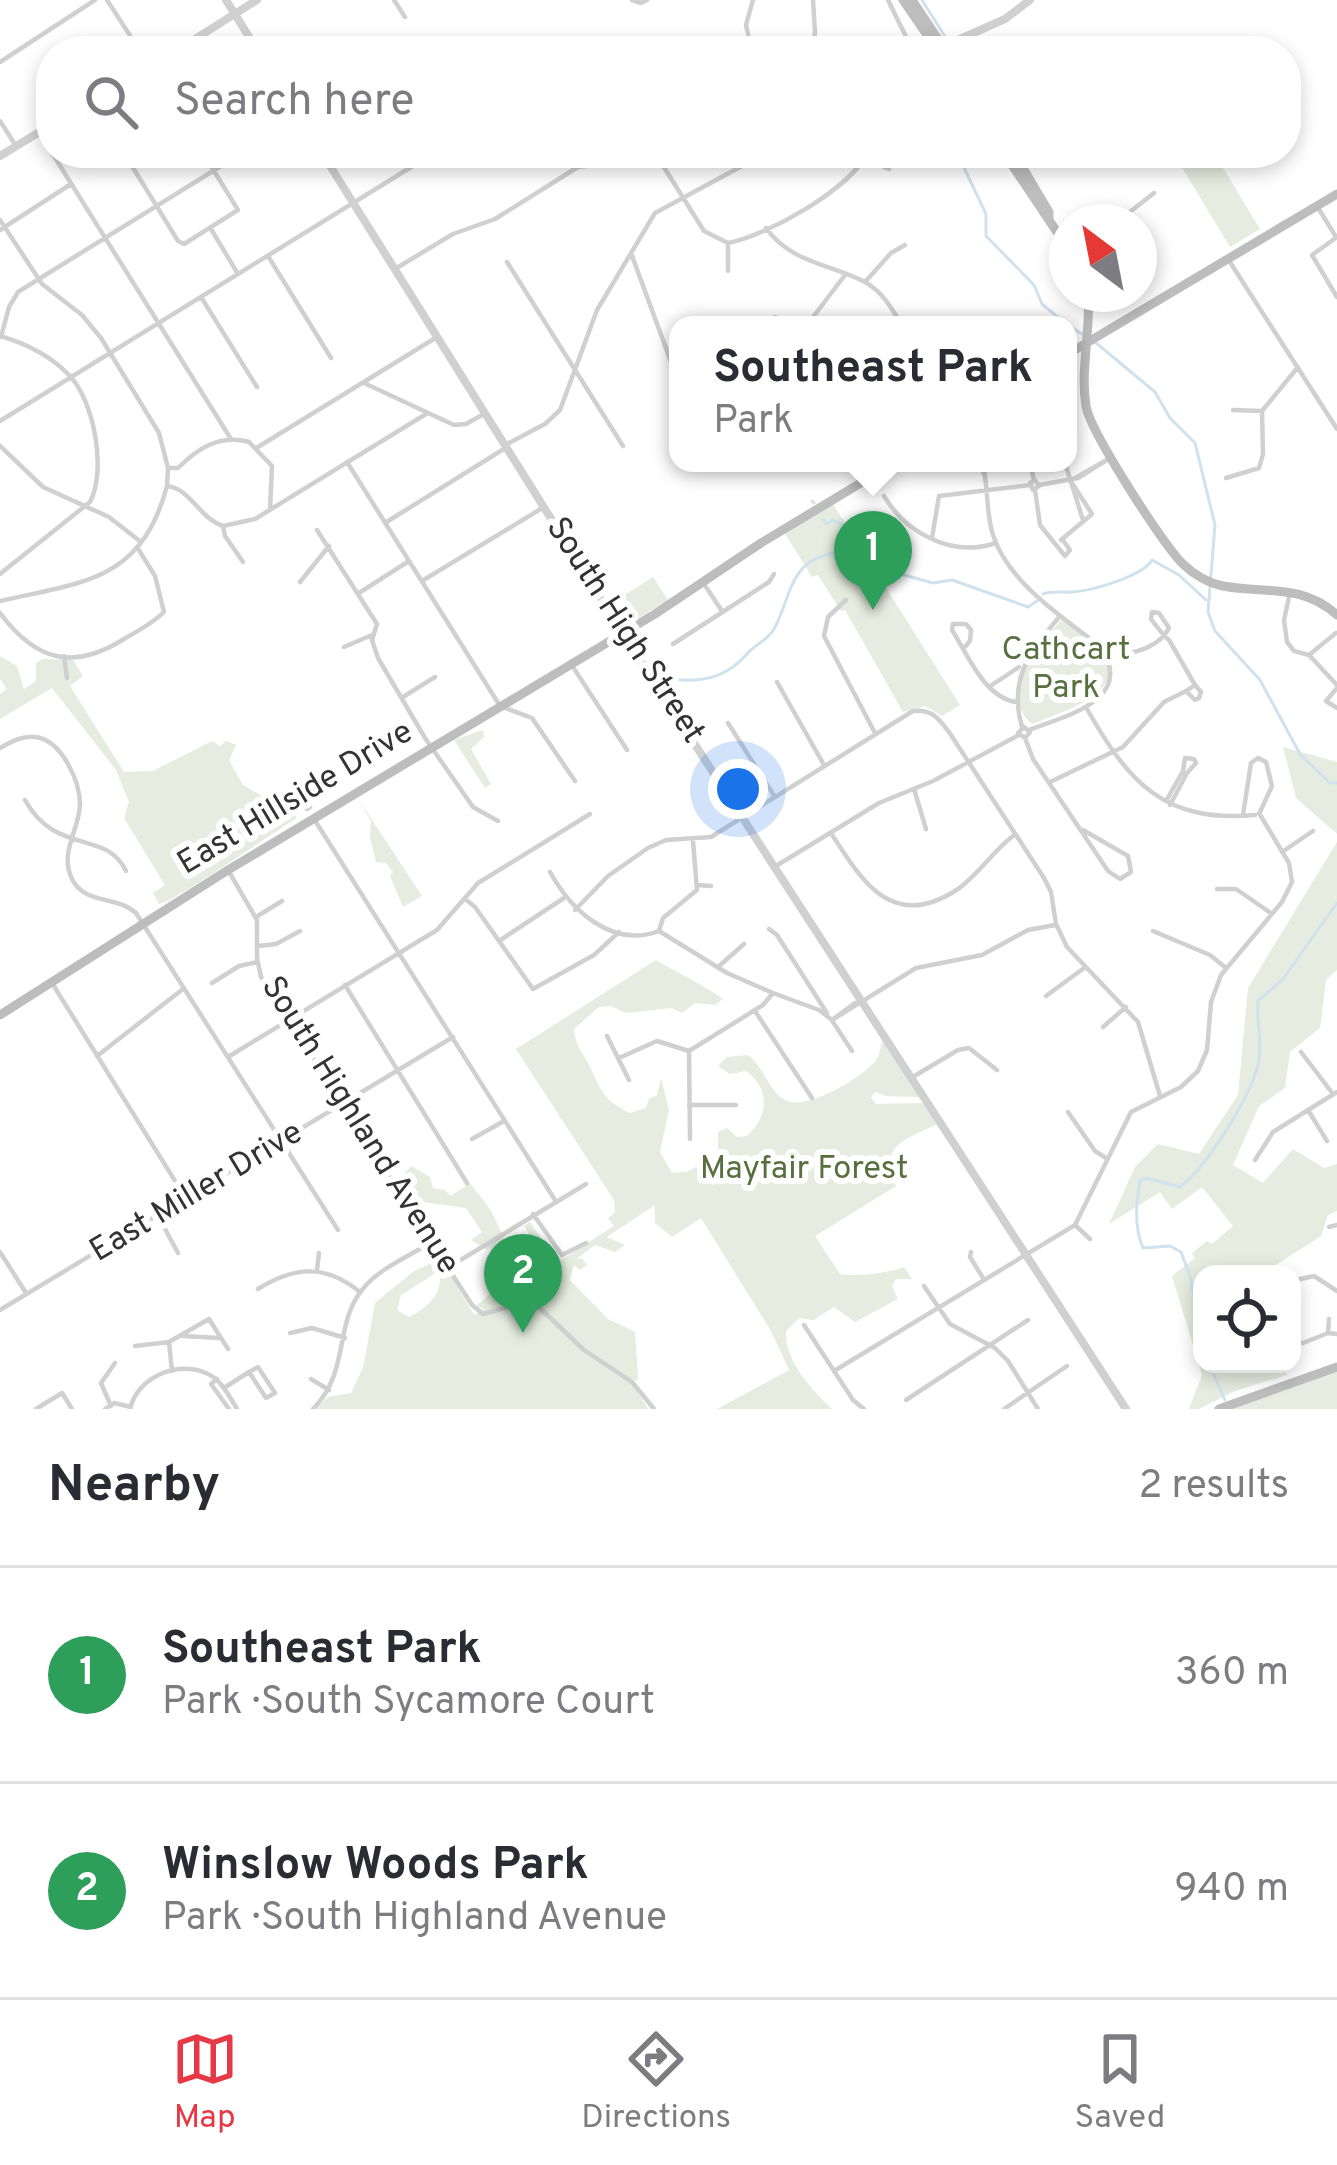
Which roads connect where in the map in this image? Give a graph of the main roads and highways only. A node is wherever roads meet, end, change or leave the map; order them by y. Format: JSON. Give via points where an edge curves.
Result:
{"nodes":[{"id":1,"x":903,"y":0,"type":"edge"},
{"id":2,"x":913,"y":0,"type":"edge"},
{"id":3,"x":933,"y":36,"type":"edge"},
{"id":4,"x":936,"y":36,"type":"edge"},
{"id":5,"x":1014,"y":168,"type":"edge"},
{"id":6,"x":1023,"y":168,"type":"edge"},
{"id":7,"x":1337,"y":194,"type":"edge"},
{"id":8,"x":1049,"y":212,"type":"edge"},
{"id":9,"x":1049,"y":219,"type":"edge"},
{"id":10,"x":1090,"y":312,"type":"edge"},
{"id":11,"x":1090,"y":315,"type":"junction"},
{"id":12,"x":1108,"y":328,"type":"junction"},
{"id":13,"x":1089,"y":338,"type":"junction"},
{"id":14,"x":1077,"y":347,"type":"edge"},
{"id":15,"x":1077,"y":360,"type":"edge"},
{"id":16,"x":1086,"y":367,"type":"junction"},
{"id":17,"x":869,"y":472,"type":"edge"},
{"id":18,"x":1337,"y":615,"type":"edge"},
{"id":19,"x":0,"y":1016,"type":"edge"},
{"id":20,"x":1337,"y":1367,"type":"edge"},
{"id":21,"x":1219,"y":1409,"type":"edge"}],
"edges":[{"from":1,"to":3,"type":"main road"},
{"from":2,"to":4,"type":"main road"},
{"from":5,"to":9,"type":"main road"},
{"from":6,"to":8,"type":"main road"},
{"from":7,"to":12,"type":"main road"},
{"from":10,"to":11,"type":"main road"},
{"from":11,"to":12,"type":"main road"},
{"from":11,"to":13,"type":"main road"},
{"from":12,"to":13,"type":"main road"},
{"from":13,"to":14,"type":"main road"},
{"from":13,"to":16,"type":"main road"},
{"from":15,"to":16,"type":"main road"},
{"from":16,"to":18,"type":"main road","via":[[1088,417],[1174,554],[1221,586],[1292,590]]},
{"from":17,"to":19,"type":"main road","name":"East Hillside Drive","via":[[432,748],[311,811]]},
{"from":20,"to":21,"type":"main road"}]}
